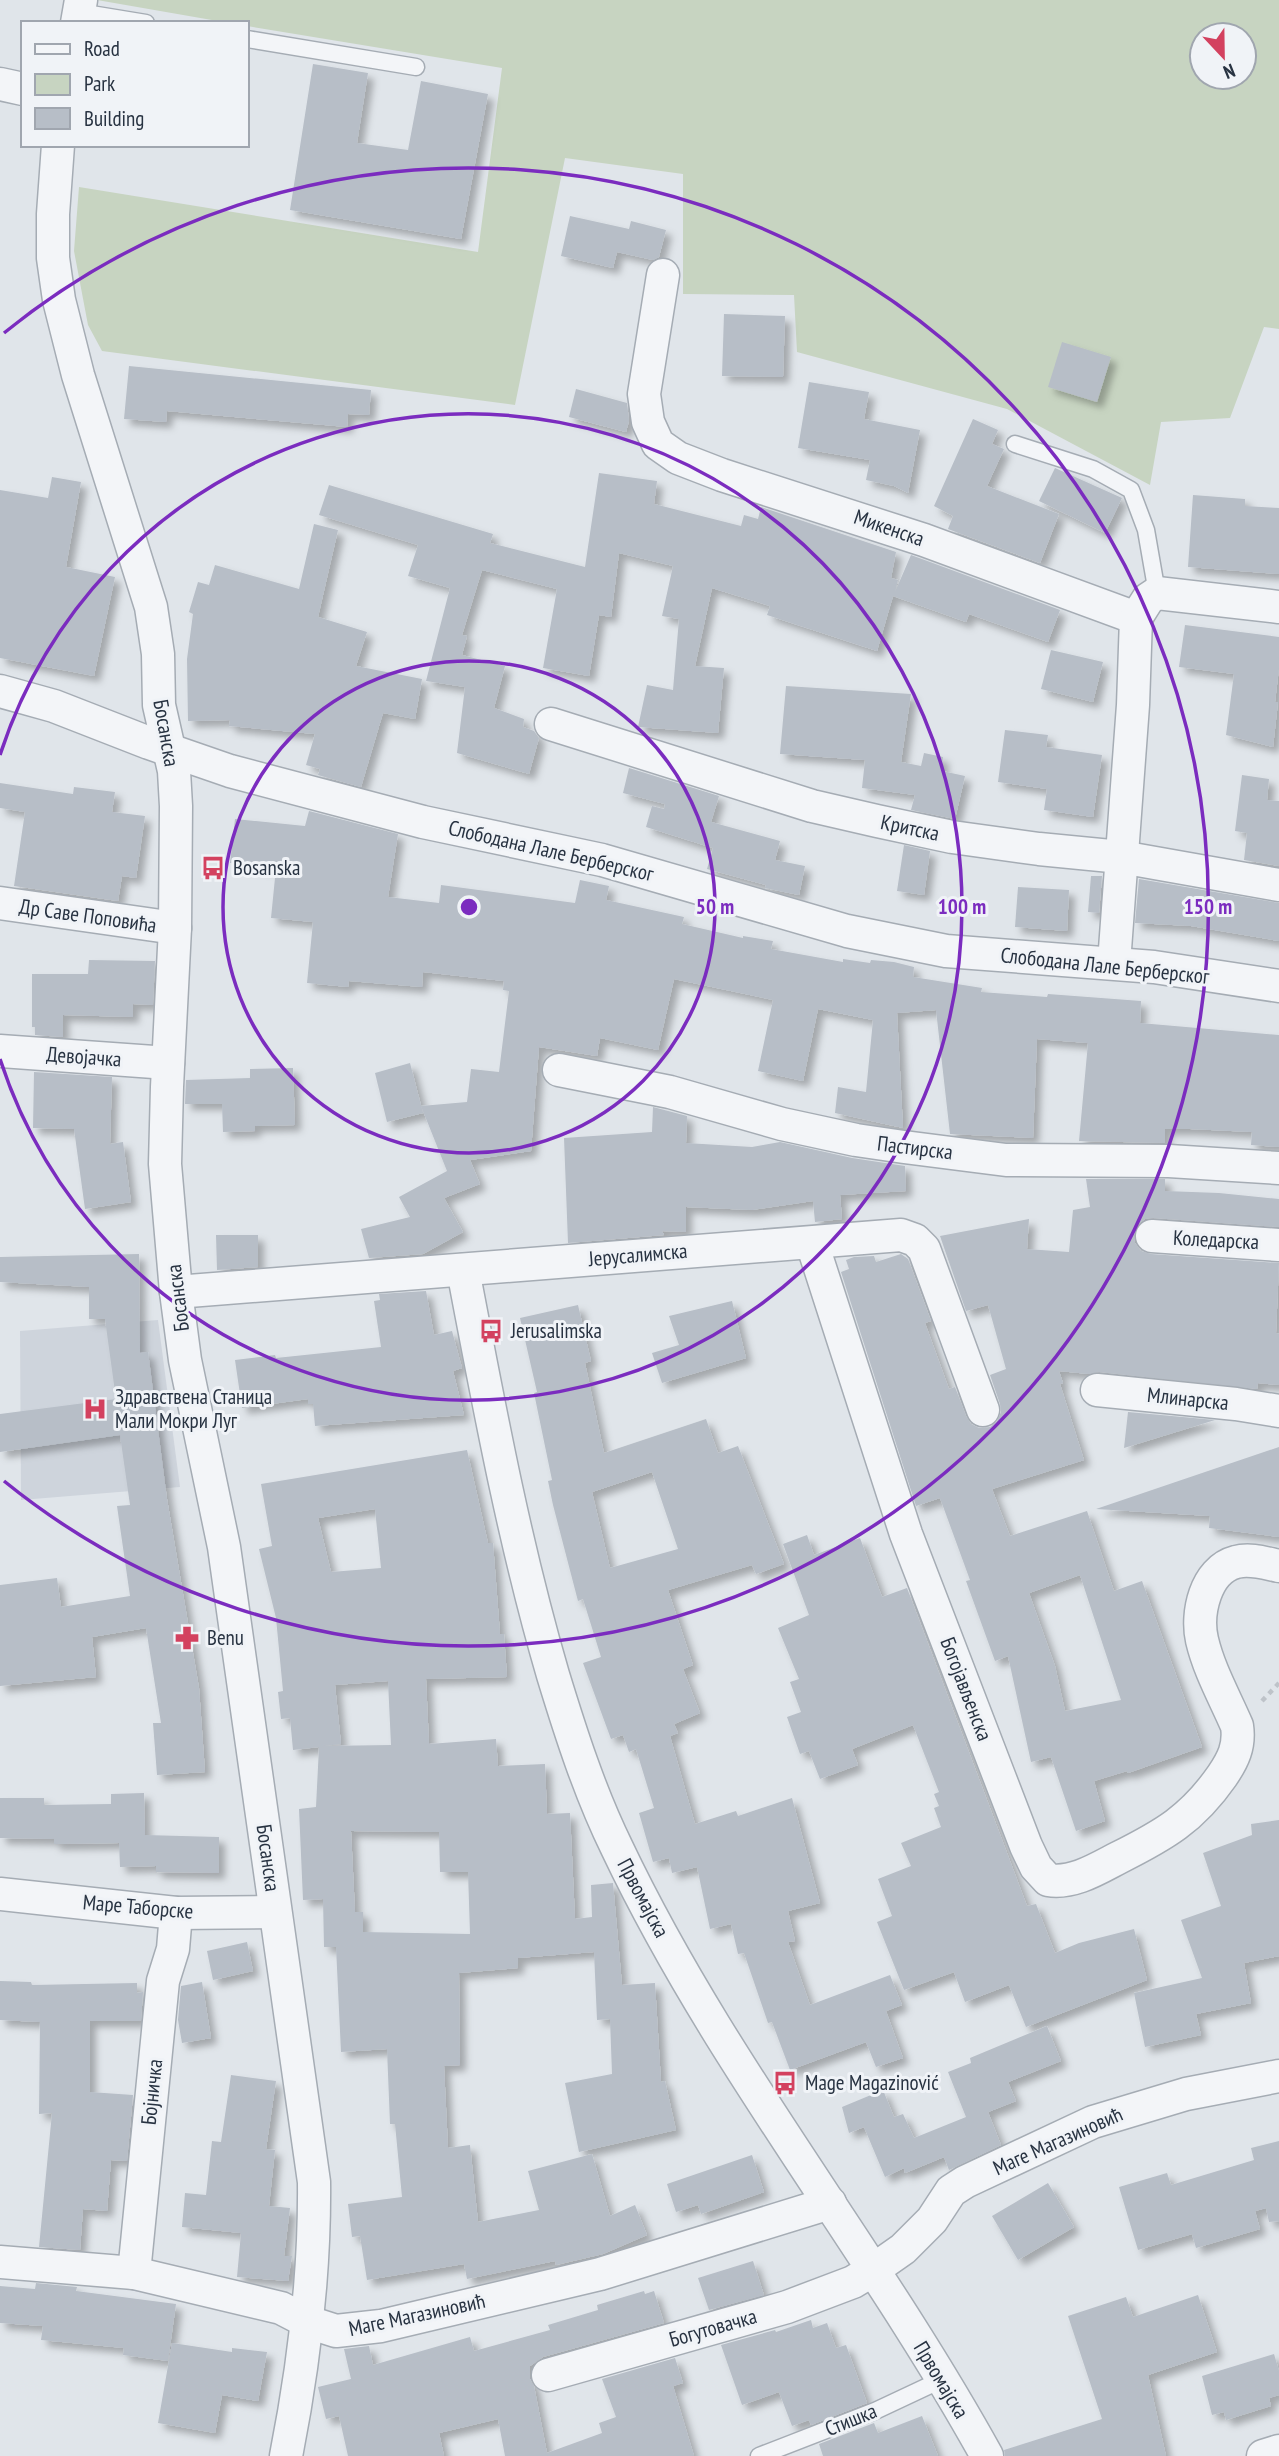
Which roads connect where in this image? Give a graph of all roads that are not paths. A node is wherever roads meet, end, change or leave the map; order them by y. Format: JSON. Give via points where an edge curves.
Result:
{"nodes":[{"id":1,"x":79,"y":11,"type":"edge"},
{"id":2,"x":135,"y":21,"type":"edge"},
{"id":3,"x":248,"y":39,"type":"edge"},
{"id":4,"x":416,"y":67,"type":"dead end"},
{"id":5,"x":0,"y":84,"type":"edge"},
{"id":6,"x":21,"y":89,"type":"edge"},
{"id":7,"x":58,"y":147,"type":"edge"},
{"id":8,"x":663,"y":275,"type":"dead end"},
{"id":9,"x":1015,"y":444,"type":"dead end"},
{"id":10,"x":1157,"y":593,"type":"junction"},
{"id":11,"x":1279,"y":607,"type":"edge"},
{"id":12,"x":1136,"y":618,"type":"junction"},
{"id":13,"x":0,"y":691,"type":"edge"},
{"id":14,"x":551,"y":724,"type":"dead end"},
{"id":15,"x":169,"y":751,"type":"junction"},
{"id":16,"x":1121,"y":857,"type":"junction"},
{"id":17,"x":1279,"y":885,"type":"edge"},
{"id":18,"x":0,"y":903,"type":"edge"},
{"id":19,"x":175,"y":928,"type":"junction"},
{"id":20,"x":1114,"y":963,"type":"junction"},
{"id":21,"x":1279,"y":986,"type":"edge"},
{"id":22,"x":0,"y":1051,"type":"edge"},
{"id":23,"x":168,"y":1063,"type":"junction"},
{"id":24,"x":559,"y":1070,"type":"dead end"},
{"id":25,"x":1279,"y":1168,"type":"edge"},
{"id":26,"x":1152,"y":1237,"type":"dead end"},
{"id":27,"x":812,"y":1243,"type":"junction"},
{"id":28,"x":1279,"y":1245,"type":"edge"},
{"id":29,"x":463,"y":1270,"type":"junction"},
{"id":30,"x":176,"y":1292,"type":"junction"},
{"id":31,"x":1097,"y":1390,"type":"dead end"},
{"id":32,"x":983,"y":1410,"type":"dead end"},
{"id":33,"x":1279,"y":1411,"type":"edge"},
{"id":34,"x":1279,"y":1566,"type":"edge"},
{"id":35,"x":0,"y":1894,"type":"edge"},
{"id":36,"x":275,"y":1912,"type":"junction"},
{"id":37,"x":176,"y":1913,"type":"junction"},
{"id":38,"x":1279,"y":2076,"type":"edge"},
{"id":39,"x":830,"y":2203,"type":"junction"},
{"id":40,"x":0,"y":2262,"type":"edge"},
{"id":41,"x":873,"y":2270,"type":"junction"},
{"id":42,"x":134,"y":2273,"type":"junction"},
{"id":43,"x":308,"y":2322,"type":"junction"},
{"id":44,"x":548,"y":2375,"type":"dead end"},
{"id":45,"x":941,"y":2380,"type":"junction"},
{"id":46,"x":1279,"y":2451,"type":"edge"},
{"id":47,"x":286,"y":2456,"type":"edge"},
{"id":48,"x":759,"y":2456,"type":"edge"},
{"id":49,"x":987,"y":2456,"type":"edge"},
{"id":50,"x":1263,"y":2456,"type":"edge"}],
"edges":[{"from":1,"to":2,"type":"lane"},
{"from":3,"to":4,"type":"lane"},
{"from":5,"to":6,"type":"street"},
{"from":7,"to":15,"type":"street","name":"Босанска","via":[[53,258],[59,300],[151,607],[159,705]]},
{"from":8,"to":12,"type":"street","name":"Микенска","via":[[644,394],[648,422],[658,444],[678,458],[722,475],[924,540]]},
{"from":9,"to":10,"type":"lane","via":[[1093,469],[1131,490],[1146,530]]},
{"from":10,"to":11,"type":"street"},
{"from":10,"to":12,"type":"street"},
{"from":12,"to":16,"type":"street"},
{"from":13,"to":15,"type":"street","name":"Слободана Лале Берберског","via":[[54,706]]},
{"from":14,"to":16,"type":"street","name":"Критска","via":[[812,806],[952,837]]},
{"from":15,"to":19,"type":"street","name":"Босанска","via":[[176,806]]},
{"from":15,"to":20,"type":"street","name":"Слободана Лале Берберског","via":[[423,822],[602,860],[847,932],[946,951]]},
{"from":16,"to":17,"type":"street","name":"Критска"},
{"from":16,"to":20,"type":"street"},
{"from":18,"to":19,"type":"street","name":"Др Саве Поповића"},
{"from":19,"to":23,"type":"street","name":"Босанска"},
{"from":20,"to":21,"type":"street","name":"Слободана Лале Берберског"},
{"from":22,"to":23,"type":"street","name":"Девојачка"},
{"from":23,"to":30,"type":"street","name":"Босанска","via":[[165,1164]]},
{"from":24,"to":25,"type":"street","name":"Пастирска","via":[[670,1092],[782,1124],[904,1147],[1006,1160],[1169,1161]]},
{"from":26,"to":28,"type":"street","name":"Коледарска"},
{"from":27,"to":29,"type":"street","name":"Јерусалимска"},
{"from":27,"to":32,"type":"street","name":"Јерусалимска","via":[[901,1235],[915,1240],[924,1249]]},
{"from":27,"to":34,"type":"street","name":"Богојављенска","via":[[906,1534],[1026,1846],[1048,1880],[1069,1880],[1093,1871],[1172,1829],[1196,1810],[1226,1769],[1238,1737],[1209,1664],[1199,1623],[1202,1605],[1213,1579],[1229,1565],[1251,1561]]},
{"from":29,"to":30,"type":"street","name":"Јерусалимска"},
{"from":29,"to":39,"type":"street","name":"Првомајска","via":[[533,1605],[589,1786],[668,1946]]},
{"from":30,"to":36,"type":"street","name":"Босанска","via":[[185,1360],[224,1547]]},
{"from":31,"to":33,"type":"street","name":"Млинарска"},
{"from":35,"to":37,"type":"street","name":"Маре Таборске"},
{"from":36,"to":37,"type":"street","name":"Маре Таборске"},
{"from":36,"to":43,"type":"street","name":"Босанска","via":[[314,2182]]},
{"from":37,"to":42,"type":"street","name":"Бојничка","via":[[162,1990]]},
{"from":38,"to":41,"type":"street","name":"Маге Магазиновић","via":[[1129,2109],[977,2176],[951,2191],[932,2220]]},
{"from":39,"to":41,"type":"street","name":"Првомајска"},
{"from":39,"to":43,"type":"street","name":"Маге Магазиновић","via":[[600,2273],[381,2326],[336,2330]]},
{"from":40,"to":42,"type":"street","name":"Маге Магазиновић"},
{"from":41,"to":44,"type":"street","name":"Богутовачка","via":[[787,2307]]},
{"from":41,"to":45,"type":"street","name":"Првомајска"},
{"from":42,"to":43,"type":"street","name":"Маге Магазиновић","via":[[281,2308]]},
{"from":43,"to":47,"type":"street","name":"Босанска"},
{"from":45,"to":48,"type":"lane","name":"Стишка"},
{"from":45,"to":49,"type":"street","name":"Првомајска"},
{"from":46,"to":50,"type":"street"}]}
